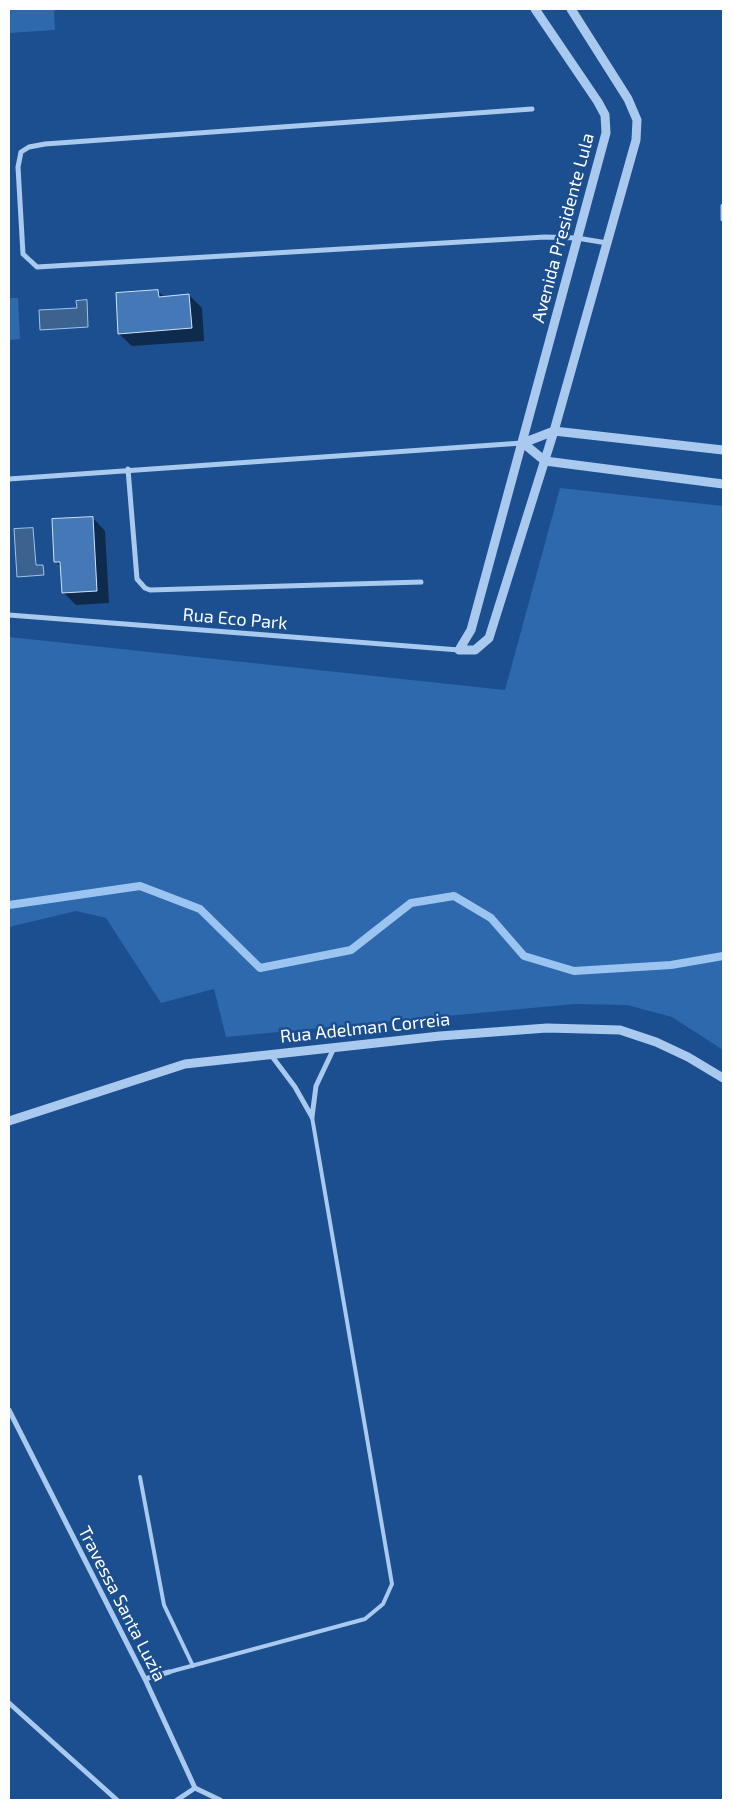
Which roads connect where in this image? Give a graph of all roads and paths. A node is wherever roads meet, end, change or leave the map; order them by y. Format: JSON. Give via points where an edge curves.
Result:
{"nodes":[{"id":1,"x":535,"y":9,"type":"edge"},
{"id":2,"x":571,"y":9,"type":"edge"},
{"id":3,"x":532,"y":109,"type":"dead end"},
{"id":4,"x":723,"y":206,"type":"edge"},
{"id":5,"x":723,"y":219,"type":"edge"},
{"id":6,"x":577,"y":238,"type":"junction"},
{"id":7,"x":607,"y":243,"type":"junction"},
{"id":8,"x":554,"y":431,"type":"junction"},
{"id":9,"x":523,"y":443,"type":"junction"},
{"id":10,"x":723,"y":450,"type":"edge"},
{"id":11,"x":545,"y":461,"type":"junction"},
{"id":12,"x":128,"y":469,"type":"junction"},
{"id":13,"x":9,"y":479,"type":"edge"},
{"id":14,"x":723,"y":484,"type":"edge"},
{"id":15,"x":421,"y":582,"type":"dead end"},
{"id":16,"x":9,"y":615,"type":"edge"},
{"id":17,"x":459,"y":650,"type":"junction"},
{"id":18,"x":334,"y":1048,"type":"junction"},
{"id":19,"x":272,"y":1055,"type":"junction"},
{"id":20,"x":723,"y":1078,"type":"edge"},
{"id":21,"x":312,"y":1118,"type":"junction"},
{"id":22,"x":9,"y":1122,"type":"edge"},
{"id":23,"x":9,"y":1410,"type":"edge"},
{"id":24,"x":140,"y":1477,"type":"dead end"},
{"id":25,"x":192,"y":1666,"type":"junction"},
{"id":26,"x":169,"y":1672,"type":"joint"},
{"id":27,"x":145,"y":1679,"type":"junction"},
{"id":28,"x":9,"y":1703,"type":"edge"},
{"id":29,"x":195,"y":1788,"type":"junction"},
{"id":30,"x":116,"y":1800,"type":"edge"},
{"id":31,"x":177,"y":1800,"type":"edge"},
{"id":32,"x":220,"y":1800,"type":"edge"}],
"edges":[{"from":1,"to":6,"type":"street","name":"Avenida Presidente Lula","via":[[605,115],[606,133]]},
{"from":2,"to":7,"type":"street","via":[[628,99],[637,120],[636,140]]},
{"from":3,"to":6,"type":"street","via":[[29,147],[21,152],[18,167],[23,254],[37,267],[535,237]]},
{"from":4,"to":5,"type":"street"},
{"from":6,"to":7,"type":"street"},
{"from":6,"to":9,"type":"street","name":"Avenida Presidente Lula"},
{"from":7,"to":8,"type":"street"},
{"from":8,"to":9,"type":"street"},
{"from":8,"to":10,"type":"street"},
{"from":8,"to":11,"type":"street"},
{"from":9,"to":11,"type":"street"},
{"from":9,"to":12,"type":"street"},
{"from":9,"to":17,"type":"street","name":"Avenida Presidente Lula","via":[[472,630]]},
{"from":11,"to":14,"type":"street"},
{"from":11,"to":17,"type":"street","via":[[489,638],[475,650]]},
{"from":12,"to":13,"type":"street"},
{"from":12,"to":15,"type":"street","via":[[137,579],[144,588]]},
{"from":16,"to":17,"type":"street","name":"Rua Eco Park"},
{"from":18,"to":19,"type":"street","name":"Rua Adelman Correia"},
{"from":18,"to":20,"type":"street","name":"Rua Adelman Correia","via":[[547,1028],[620,1030],[656,1042]]},
{"from":18,"to":21,"type":"street","via":[[316,1086]]},
{"from":19,"to":21,"type":"street","via":[[296,1087]]},
{"from":19,"to":22,"type":"street","name":"Rua Adelman Correia","via":[[185,1064]]},
{"from":21,"to":25,"type":"lane","via":[[392,1584],[383,1604],[365,1619]]},
{"from":23,"to":27,"type":"street","name":"Travessa Santa Luzia"},
{"from":24,"to":25,"type":"lane","via":[[164,1606]]},
{"from":25,"to":26,"type":"lane"},
{"from":26,"to":27,"type":"street"},
{"from":27,"to":29,"type":"street","name":"Travessa Santa Luzia"},
{"from":28,"to":30,"type":"street"},
{"from":29,"to":31,"type":"street"},
{"from":29,"to":32,"type":"street"}]}
